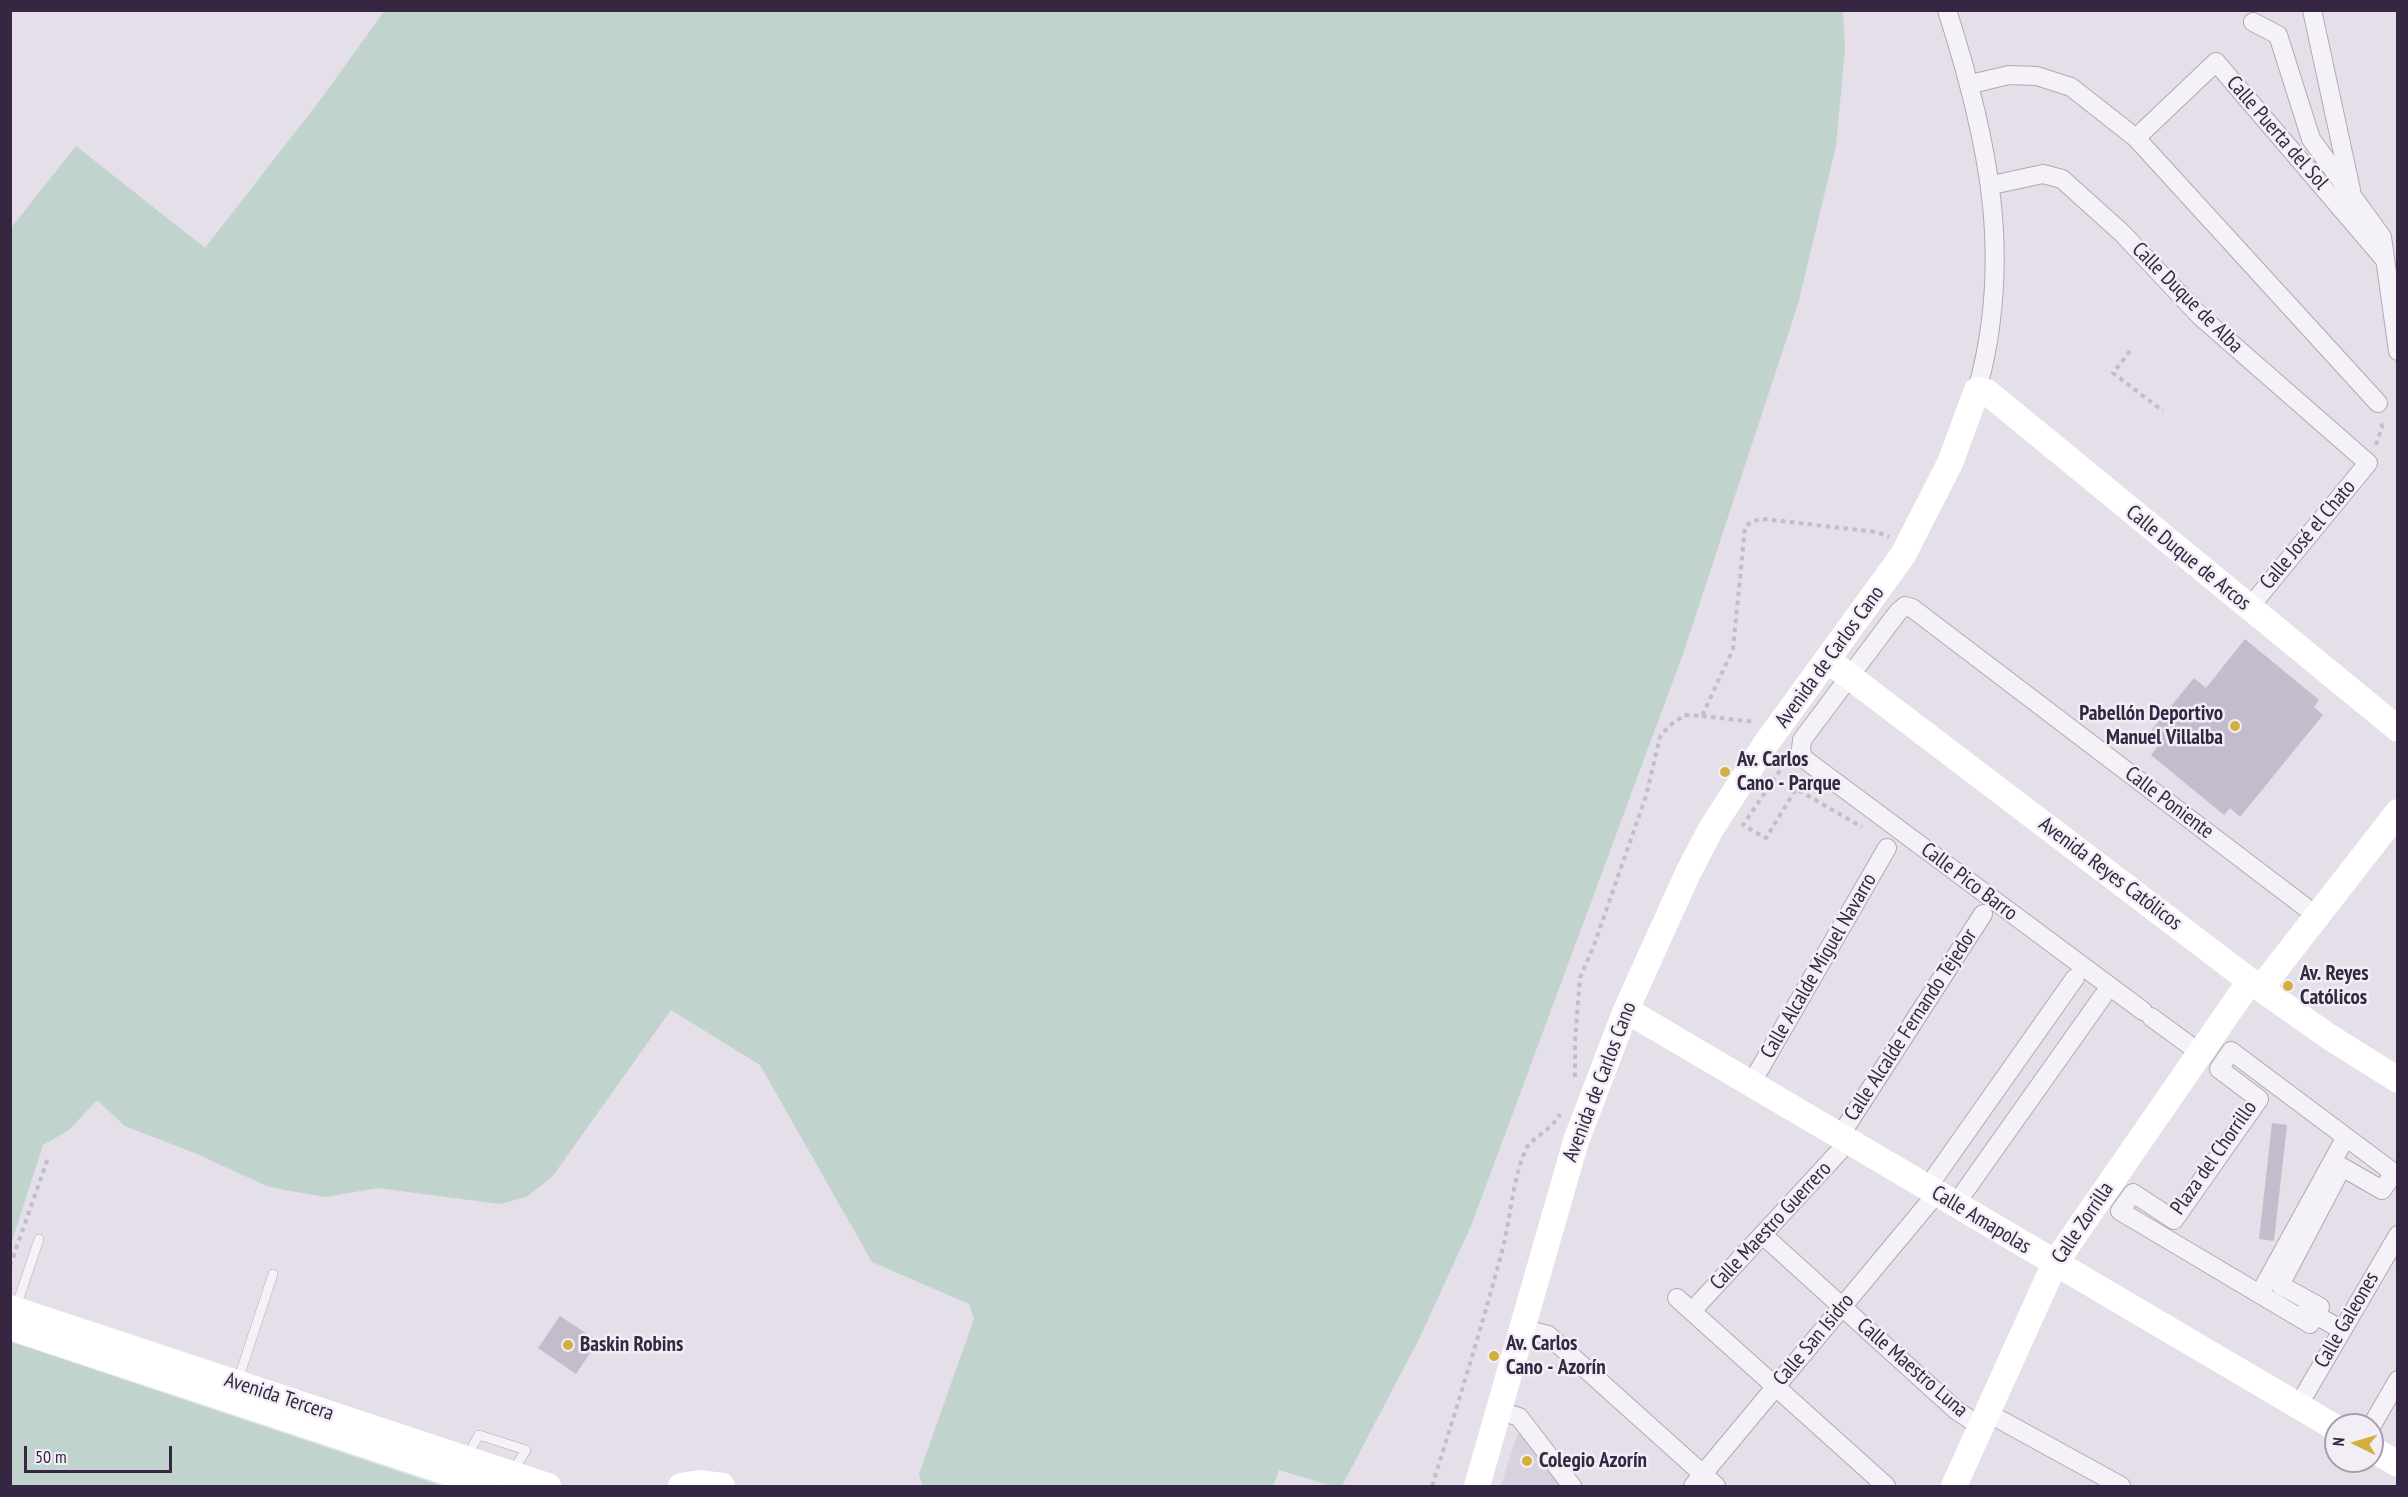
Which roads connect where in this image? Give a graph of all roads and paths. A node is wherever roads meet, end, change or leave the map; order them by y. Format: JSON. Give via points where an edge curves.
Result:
{"nodes":[{"id":1,"x":1947,"y":10,"type":"edge"},
{"id":2,"x":2312,"y":10,"type":"edge"},
{"id":3,"x":2253,"y":22,"type":"dead end"},
{"id":4,"x":1971,"y":84,"type":"junction"},
{"id":5,"x":2136,"y":138,"type":"junction"},
{"id":6,"x":1992,"y":185,"type":"junction"},
{"id":7,"x":2353,"y":197,"type":"junction"},
{"id":8,"x":2385,"y":260,"type":"junction"},
{"id":9,"x":2130,"y":351,"type":"dead end"},
{"id":10,"x":2397,"y":351,"type":"edge"},
{"id":11,"x":1977,"y":390,"type":"junction"},
{"id":12,"x":2378,"y":402,"type":"joint"},
{"id":13,"x":2163,"y":411,"type":"dead end"},
{"id":14,"x":2368,"y":463,"type":"junction"},
{"id":15,"x":1895,"y":539,"type":"dead end"},
{"id":16,"x":1905,"y":606,"type":"joint"},
{"id":17,"x":2249,"y":608,"type":"junction"},
{"id":18,"x":1829,"y":660,"type":"junction"},
{"id":19,"x":1850,"y":676,"type":"junction"},
{"id":20,"x":1702,"y":716,"type":"junction"},
{"id":21,"x":1756,"y":722,"type":"dead end"},
{"id":22,"x":2397,"y":729,"type":"edge"},
{"id":23,"x":1801,"y":749,"type":"junction"},
{"id":24,"x":2397,"y":812,"type":"edge"},
{"id":25,"x":1887,"y":848,"type":"joint"},
{"id":26,"x":1983,"y":914,"type":"dead end"},
{"id":27,"x":2317,"y":916,"type":"junction"},
{"id":28,"x":2075,"y":978,"type":"dead end"},
{"id":29,"x":2256,"y":984,"type":"junction"},
{"id":30,"x":2103,"y":996,"type":"dead end"},
{"id":31,"x":1626,"y":1010,"type":"junction"},
{"id":32,"x":2211,"y":1052,"type":"junction"},
{"id":33,"x":2397,"y":1080,"type":"edge"},
{"id":34,"x":1573,"y":1083,"type":"dead end"},
{"id":35,"x":1751,"y":1084,"type":"junction"},
{"id":36,"x":2271,"y":1092,"type":"junction"},
{"id":37,"x":1563,"y":1110,"type":"dead end"},
{"id":38,"x":1844,"y":1139,"type":"junction"},
{"id":39,"x":2342,"y":1144,"type":"junction"},
{"id":40,"x":48,"y":1158,"type":"dead end"},
{"id":41,"x":2393,"y":1183,"type":"edge"},
{"id":42,"x":1940,"y":1195,"type":"junction"},
{"id":43,"x":2113,"y":1199,"type":"junction"},
{"id":44,"x":2172,"y":1232,"type":"junction"},
{"id":45,"x":2397,"y":1235,"type":"edge"},
{"id":46,"x":1764,"y":1236,"type":"junction"},
{"id":47,"x":39,"y":1239,"type":"dead end"},
{"id":48,"x":2055,"y":1263,"type":"junction"},
{"id":49,"x":10,"y":1266,"type":"edge"},
{"id":50,"x":273,"y":1274,"type":"dead end"},
{"id":51,"x":2264,"y":1286,"type":"junction"},
{"id":52,"x":1677,"y":1298,"type":"dead end"},
{"id":53,"x":1841,"y":1307,"type":"junction"},
{"id":54,"x":1692,"y":1311,"type":"junction"},
{"id":55,"x":12,"y":1315,"type":"edge"},
{"id":56,"x":2315,"y":1315,"type":"junction"},
{"id":57,"x":1520,"y":1328,"type":"junction"},
{"id":58,"x":2342,"y":1330,"type":"junction"},
{"id":59,"x":2397,"y":1380,"type":"edge"},
{"id":60,"x":237,"y":1383,"type":"junction"},
{"id":61,"x":1775,"y":1387,"type":"junction"},
{"id":62,"x":2298,"y":1406,"type":"junction"},
{"id":63,"x":1500,"y":1411,"type":"junction"},
{"id":64,"x":2379,"y":1413,"type":"edge"},
{"id":65,"x":1984,"y":1420,"type":"junction"},
{"id":66,"x":2324,"y":1421,"type":"edge"},
{"id":67,"x":2384,"y":1456,"type":"edge"},
{"id":68,"x":2397,"y":1464,"type":"edge"},
{"id":69,"x":463,"y":1468,"type":"junction"},
{"id":70,"x":502,"y":1480,"type":"edge"},
{"id":71,"x":1704,"y":1482,"type":"edge"},
{"id":72,"x":548,"y":1486,"type":"edge"},
{"id":73,"x":681,"y":1486,"type":"edge"},
{"id":74,"x":722,"y":1486,"type":"edge"},
{"id":75,"x":1432,"y":1486,"type":"edge"},
{"id":76,"x":1477,"y":1486,"type":"edge"},
{"id":77,"x":1572,"y":1486,"type":"edge"},
{"id":78,"x":1886,"y":1486,"type":"edge"},
{"id":79,"x":1954,"y":1486,"type":"edge"},
{"id":80,"x":2121,"y":1486,"type":"edge"}],
"edges":[{"from":1,"to":4,"type":"street","name":"Avenida de Carlos Cano"},
{"from":2,"to":7,"type":"street"},
{"from":3,"to":7,"type":"street","via":[[2278,35],[2311,139]]},
{"from":4,"to":5,"type":"street","via":[[2009,75],[2037,76],[2071,87]]},
{"from":4,"to":6,"type":"street","name":"Avenida de Carlos Cano"},
{"from":5,"to":8,"type":"street","name":"Calle Puerta del Sol","via":[[2216,62]]},
{"from":5,"to":12,"type":"street"},
{"from":6,"to":11,"type":"street","name":"Avenida de Carlos Cano","via":[[1995,264],[1991,321]]},
{"from":6,"to":14,"type":"street","name":"Calle Duque de Alba","via":[[2043,174],[2062,178],[2122,233],[2201,317]]},
{"from":7,"to":8,"type":"street","via":[[2382,237]]},
{"from":8,"to":10,"type":"street"},
{"from":9,"to":13,"type":"path","via":[[2113,373]]},
{"from":11,"to":17,"type":"street","name":"Calle Duque de Arcos","via":[[1987,392]]},
{"from":11,"to":18,"type":"street","name":"Avenida de Carlos Cano","via":[[1950,463],[1907,549]]},
{"from":12,"to":14,"type":"path","via":[[2382,427]]},
{"from":14,"to":17,"type":"street","name":"Calle José el Chato"},
{"from":15,"to":20,"type":"path","via":[[1877,532],[1763,519],[1745,527],[1733,649]]},
{"from":16,"to":19,"type":"street","name":"Avenida de Carlos Cano"},
{"from":16,"to":27,"type":"street","name":"Calle Poniente"},
{"from":17,"to":22,"type":"street","name":"Calle Duque de Arcos"},
{"from":18,"to":19,"type":"street","name":"Avenida Reyes Católicos"},
{"from":18,"to":31,"type":"street","name":"Avenida de Carlos Cano","via":[[1765,745],[1711,829]]},
{"from":19,"to":23,"type":"street","name":"Avenida de Carlos Cano","via":[[1803,740]]},
{"from":19,"to":29,"type":"street","name":"Avenida Reyes Católicos"},
{"from":20,"to":21,"type":"path"},
{"from":20,"to":34,"type":"path","via":[[1685,715],[1660,737],[1646,796],[1580,978]]},
{"from":23,"to":25,"type":"path","via":[[1794,751],[1743,825],[1766,838],[1796,789],[1865,829]]},
{"from":23,"to":32,"type":"street","name":"Calle Pico Barro","via":[[1803,758],[2147,1014]]},
{"from":24,"to":27,"type":"street","name":"Calle Zorrilla"},
{"from":25,"to":35,"type":"street","name":"Calle Alcalde Miguel Navarro"},
{"from":26,"to":38,"type":"street","name":"Calle Alcalde Fernando Tejedor"},
{"from":27,"to":29,"type":"street","name":"Calle Zorrilla"},
{"from":28,"to":42,"type":"street"},
{"from":29,"to":32,"type":"street","name":"Calle Zorrilla"},
{"from":29,"to":33,"type":"street","name":"Avenida Reyes Católicos"},
{"from":30,"to":42,"type":"street"},
{"from":31,"to":35,"type":"street","name":"Calle Amapolas"},
{"from":31,"to":57,"type":"street","name":"Avenida de Carlos Cano","via":[[1576,1141]]},
{"from":32,"to":36,"type":"street","name":"Plaza del Chorrillo"},
{"from":32,"to":41,"type":"street","name":"Plaza del Chorrillo","via":[[2231,1051],[2394,1173]]},
{"from":32,"to":43,"type":"street","name":"Calle Zorrilla"},
{"from":32,"to":43,"type":"street","name":"Plaza del Chorrillo","via":[[2219,1069],[2259,1099],[2174,1220],[2133,1193]]},
{"from":35,"to":38,"type":"street","name":"Calle Amapolas"},
{"from":36,"to":39,"type":"street","name":"Plaza del Chorrillo"},
{"from":36,"to":44,"type":"street","name":"Plaza del Chorrillo"},
{"from":37,"to":75,"type":"path","via":[[1546,1132],[1527,1146],[1513,1185],[1510,1223],[1479,1340]]},
{"from":38,"to":42,"type":"street","name":"Calle Amapolas"},
{"from":38,"to":46,"type":"street","name":"Calle Maestro Guerrero"},
{"from":39,"to":41,"type":"street","name":"Plaza del Chorrillo"},
{"from":39,"to":51,"type":"street"},
{"from":40,"to":49,"type":"path"},
{"from":41,"to":56,"type":"street","name":"Plaza del Chorrillo","via":[[2382,1190],[2342,1167],[2280,1284],[2320,1307]]},
{"from":42,"to":48,"type":"street","name":"Calle Amapolas"},
{"from":42,"to":53,"type":"street","name":"Calle San Isidro"},
{"from":43,"to":44,"type":"street","name":"Plaza del Chorrillo"},
{"from":43,"to":48,"type":"street","name":"Calle Zorrilla"},
{"from":43,"to":56,"type":"street","name":"Plaza del Chorrillo","via":[[2120,1210],[2310,1324]]},
{"from":44,"to":51,"type":"street","name":"Plaza del Chorrillo"},
{"from":45,"to":58,"type":"street","name":"Calle Galeones"},
{"from":46,"to":53,"type":"street","name":"Calle Maestro Luna"},
{"from":46,"to":54,"type":"street","name":"Calle Maestro Guerrero"},
{"from":47,"to":55,"type":"lane"},
{"from":48,"to":62,"type":"street","name":"Calle Amapolas"},
{"from":48,"to":65,"type":"street","name":"Calle Zorrilla"},
{"from":50,"to":60,"type":"lane"},
{"from":51,"to":56,"type":"street","name":"Plaza del Chorrillo"},
{"from":52,"to":54,"type":"street"},
{"from":53,"to":61,"type":"street","name":"Calle San Isidro"},
{"from":53,"to":65,"type":"street","name":"Calle Maestro Luna","via":[[1956,1410]]},
{"from":54,"to":61,"type":"street"},
{"from":55,"to":60,"type":"street","name":"Avenida Tercera"},
{"from":55,"to":69,"type":"street","name":"Avenida Tercera"},
{"from":56,"to":58,"type":"street","name":"Plaza del Chorrillo"},
{"from":57,"to":63,"type":"street","name":"Avenida de Carlos Cano"},
{"from":57,"to":71,"type":"street","via":[[1548,1335]]},
{"from":58,"to":62,"type":"street","name":"Calle Galeones"},
{"from":59,"to":64,"type":"street"},
{"from":60,"to":69,"type":"street","name":"Avenida Tercera"},
{"from":61,"to":71,"type":"street","name":"Calle San Isidro"},
{"from":61,"to":78,"type":"street"},
{"from":62,"to":66,"type":"street","name":"Calle Amapolas"},
{"from":63,"to":76,"type":"street","name":"Avenida de Carlos Cano"},
{"from":63,"to":77,"type":"street","via":[[1519,1417]]},
{"from":65,"to":79,"type":"street","name":"Calle Zorrilla"},
{"from":65,"to":80,"type":"street","name":"Calle Maestro Luna"},
{"from":67,"to":68,"type":"street"},
{"from":69,"to":70,"type":"street","name":"Avenida Tercera"},
{"from":69,"to":70,"type":"lane","via":[[479,1435],[526,1450]]},
{"from":70,"to":72,"type":"street","name":"Avenida Tercera"},
{"from":73,"to":74,"type":"street"}]}
